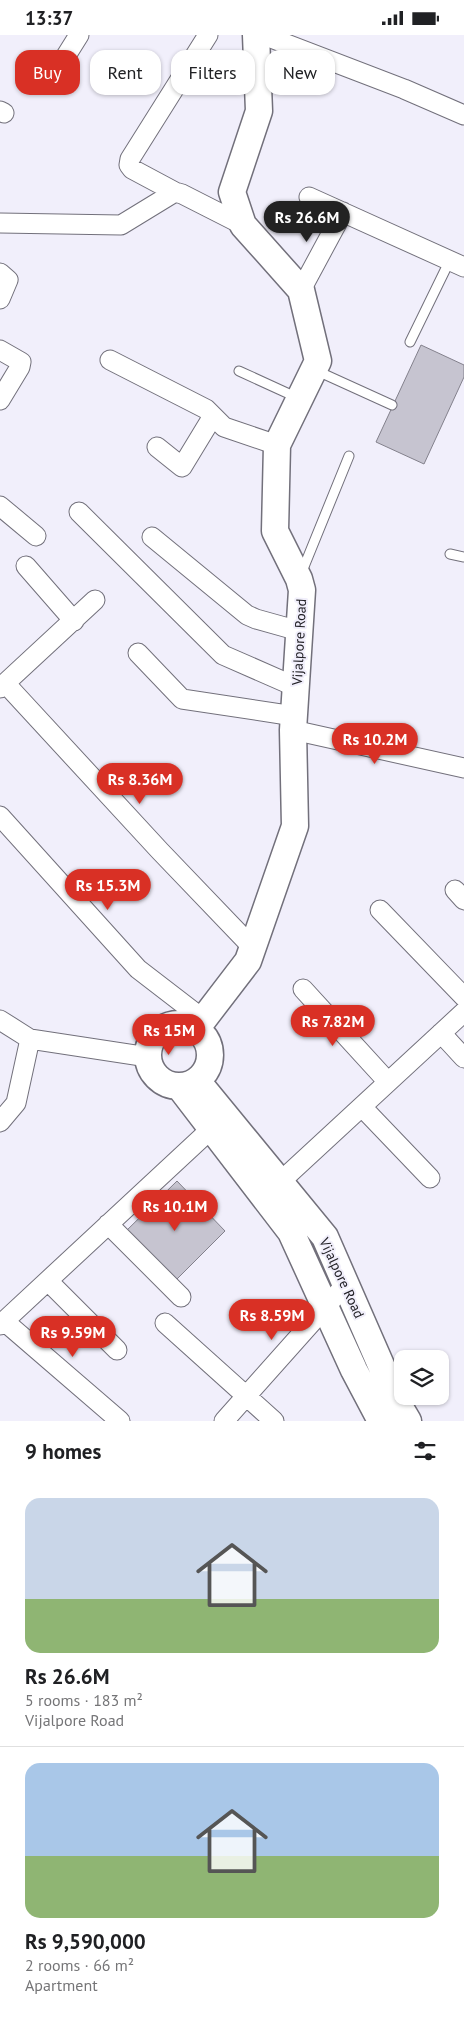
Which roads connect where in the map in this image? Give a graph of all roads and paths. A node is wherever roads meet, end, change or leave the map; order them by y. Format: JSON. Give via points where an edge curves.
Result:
{"nodes":[{"id":1,"x":79,"y":35,"type":"edge"},
{"id":2,"x":208,"y":35,"type":"edge"},
{"id":3,"x":270,"y":36,"type":"edge"},
{"id":4,"x":70,"y":50,"type":"edge"},
{"id":5,"x":464,"y":115,"type":"edge"},
{"id":6,"x":175,"y":192,"type":"junction"},
{"id":7,"x":309,"y":197,"type":"dead end"},
{"id":8,"x":343,"y":212,"type":"junction"},
{"id":9,"x":0,"y":224,"type":"edge"},
{"id":10,"x":243,"y":225,"type":"junction"},
{"id":11,"x":457,"y":263,"type":"edge"},
{"id":12,"x":0,"y":273,"type":"edge"},
{"id":13,"x":302,"y":290,"type":"junction"},
{"id":14,"x":0,"y":299,"type":"edge"},
{"id":15,"x":410,"y":342,"type":"dead end"},
{"id":16,"x":0,"y":351,"type":"edge"},
{"id":17,"x":110,"y":360,"type":"dead end"},
{"id":18,"x":314,"y":370,"type":"junction"},
{"id":19,"x":239,"y":371,"type":"dead end"},
{"id":20,"x":300,"y":399,"type":"junction"},
{"id":21,"x":0,"y":400,"type":"edge"},
{"id":22,"x":392,"y":405,"type":"dead end"},
{"id":23,"x":213,"y":415,"type":"junction"},
{"id":24,"x":277,"y":445,"type":"junction"},
{"id":25,"x":157,"y":447,"type":"dead end"},
{"id":26,"x":349,"y":456,"type":"dead end"},
{"id":27,"x":0,"y":506,"type":"edge"},
{"id":28,"x":79,"y":512,"type":"dead end"},
{"id":29,"x":36,"y":536,"type":"dead end"},
{"id":30,"x":152,"y":537,"type":"dead end"},
{"id":31,"x":450,"y":554,"type":"dead end"},
{"id":32,"x":464,"y":557,"type":"edge"},
{"id":33,"x":26,"y":566,"type":"dead end"},
{"id":34,"x":299,"y":579,"type":"junction"},
{"id":35,"x":95,"y":601,"type":"dead end"},
{"id":36,"x":74,"y":621,"type":"junction"},
{"id":37,"x":299,"y":631,"type":"junction"},
{"id":38,"x":138,"y":653,"type":"dead end"},
{"id":39,"x":2,"y":685,"type":"edge"},
{"id":40,"x":296,"y":687,"type":"junction"},
{"id":41,"x":294,"y":723,"type":"junction"},
{"id":42,"x":464,"y":768,"type":"edge"},
{"id":43,"x":1,"y":820,"type":"edge"},
{"id":44,"x":380,"y":910,"type":"dead end"},
{"id":45,"x":252,"y":948,"type":"junction"},
{"id":46,"x":303,"y":989,"type":"dead end"},
{"id":47,"x":464,"y":997,"type":"edge"},
{"id":48,"x":464,"y":1012,"type":"edge"},
{"id":49,"x":0,"y":1020,"type":"edge"},
{"id":50,"x":199,"y":1024,"type":"junction"},
{"id":51,"x":441,"y":1033,"type":"junction"},
{"id":52,"x":30,"y":1039,"type":"junction"},
{"id":53,"x":148,"y":1057,"type":"junction"},
{"id":54,"x":464,"y":1058,"type":"edge"},
{"id":55,"x":388,"y":1082,"type":"junction"},
{"id":56,"x":188,"y":1083,"type":"junction"},
{"id":57,"x":362,"y":1107,"type":"junction"},
{"id":58,"x":0,"y":1122,"type":"edge"},
{"id":59,"x":211,"y":1129,"type":"junction"},
{"id":60,"x":430,"y":1178,"type":"dead end"},
{"id":61,"x":280,"y":1182,"type":"junction"},
{"id":62,"x":108,"y":1224,"type":"junction"},
{"id":63,"x":48,"y":1281,"type":"junction"},
{"id":64,"x":346,"y":1284,"type":"junction"},
{"id":65,"x":181,"y":1297,"type":"dead end"},
{"id":66,"x":325,"y":1307,"type":"junction"},
{"id":67,"x":2,"y":1323,"type":"edge"},
{"id":68,"x":165,"y":1323,"type":"dead end"},
{"id":69,"x":116,"y":1350,"type":"dead end"},
{"id":70,"x":246,"y":1395,"type":"junction"},
{"id":71,"x":120,"y":1421,"type":"edge"},
{"id":72,"x":224,"y":1421,"type":"edge"},
{"id":73,"x":274,"y":1421,"type":"edge"},
{"id":74,"x":381,"y":1421,"type":"edge"},
{"id":75,"x":408,"y":1421,"type":"edge"}],
"edges":[{"from":1,"to":4,"type":"street"},
{"from":2,"to":6,"type":"street","via":[[130,159],[132,169]]},
{"from":3,"to":5,"type":"street"},
{"from":3,"to":10,"type":"main road","name":"Vijalpore Road","via":[[259,111],[232,191]]},
{"from":6,"to":9,"type":"street","via":[[121,225]]},
{"from":6,"to":10,"type":"street"},
{"from":7,"to":8,"type":"street"},
{"from":8,"to":11,"type":"street"},
{"from":8,"to":13,"type":"street"},
{"from":10,"to":13,"type":"main road","name":"Vijalpore Road"},
{"from":11,"to":15,"type":"lane"},
{"from":12,"to":14,"type":"street","via":[[8,280]]},
{"from":13,"to":18,"type":"main road","name":"Vijalpore Road","via":[[318,361]]},
{"from":16,"to":21,"type":"street","via":[[21,362]]},
{"from":17,"to":23,"type":"street"},
{"from":18,"to":20,"type":"main road","name":"Vijalpore Road"},
{"from":18,"to":22,"type":"lane"},
{"from":19,"to":20,"type":"lane"},
{"from":20,"to":24,"type":"main road","name":"Vijalpore Road"},
{"from":23,"to":24,"type":"street","via":[[224,427]]},
{"from":23,"to":25,"type":"street","via":[[182,467]]},
{"from":24,"to":34,"type":"main road","name":"Vijalpore Road","via":[[275,531]]},
{"from":26,"to":34,"type":"lane"},
{"from":27,"to":29,"type":"street"},
{"from":28,"to":40,"type":"street","via":[[222,655]]},
{"from":30,"to":37,"type":"street","via":[[247,615]]},
{"from":31,"to":32,"type":"lane"},
{"from":33,"to":36,"type":"street"},
{"from":34,"to":37,"type":"main road","name":"Vijalpore Road","via":[[302,590]]},
{"from":35,"to":36,"type":"street"},
{"from":36,"to":39,"type":"street"},
{"from":37,"to":40,"type":"main road","name":"Vijalpore Road"},
{"from":38,"to":41,"type":"street","via":[[182,699]]},
{"from":39,"to":45,"type":"street"},
{"from":40,"to":41,"type":"main road","name":"Vijalpore Road"},
{"from":41,"to":42,"type":"street"},
{"from":41,"to":45,"type":"main road","name":"Vijalpore Road","via":[[295,826]]},
{"from":43,"to":50,"type":"street","via":[[138,969]]},
{"from":44,"to":47,"type":"street"},
{"from":45,"to":50,"type":"main road","name":"Vijalpore Road","via":[[248,961]]},
{"from":46,"to":55,"type":"street"},
{"from":48,"to":51,"type":"street"},
{"from":49,"to":52,"type":"street"},
{"from":50,"to":53,"type":"main road","via":[[177,1024],[159,1031],[149,1048]]},
{"from":50,"to":56,"type":"main road","via":[[209,1055],[206,1069]]},
{"from":51,"to":54,"type":"street"},
{"from":51,"to":55,"type":"street"},
{"from":52,"to":53,"type":"street"},
{"from":52,"to":58,"type":"street","via":[[16,1103]]},
{"from":53,"to":56,"type":"main road","name":"Vijalpore Road","via":[[150,1066],[161,1081]]},
{"from":55,"to":57,"type":"street"},
{"from":56,"to":59,"type":"main road","name":"Vijalpore Road"},
{"from":56,"to":61,"type":"main road","name":"Vijalpore Road"},
{"from":57,"to":60,"type":"street"},
{"from":57,"to":61,"type":"street"},
{"from":59,"to":62,"type":"street"},
{"from":59,"to":66,"type":"main road","name":"Vijalpore Road","via":[[291,1232]]},
{"from":61,"to":64,"type":"main road","name":"Vijalpore Road","via":[[325,1237]]},
{"from":62,"to":63,"type":"street"},
{"from":62,"to":65,"type":"street"},
{"from":63,"to":67,"type":"street"},
{"from":63,"to":69,"type":"street"},
{"from":64,"to":66,"type":"street"},
{"from":64,"to":75,"type":"main road","name":"Vijalpore Road"},
{"from":66,"to":70,"type":"street"},
{"from":66,"to":74,"type":"main road","name":"Vijalpore Road"},
{"from":67,"to":71,"type":"street"},
{"from":68,"to":70,"type":"street"},
{"from":70,"to":72,"type":"street"},
{"from":70,"to":73,"type":"street"}]}
